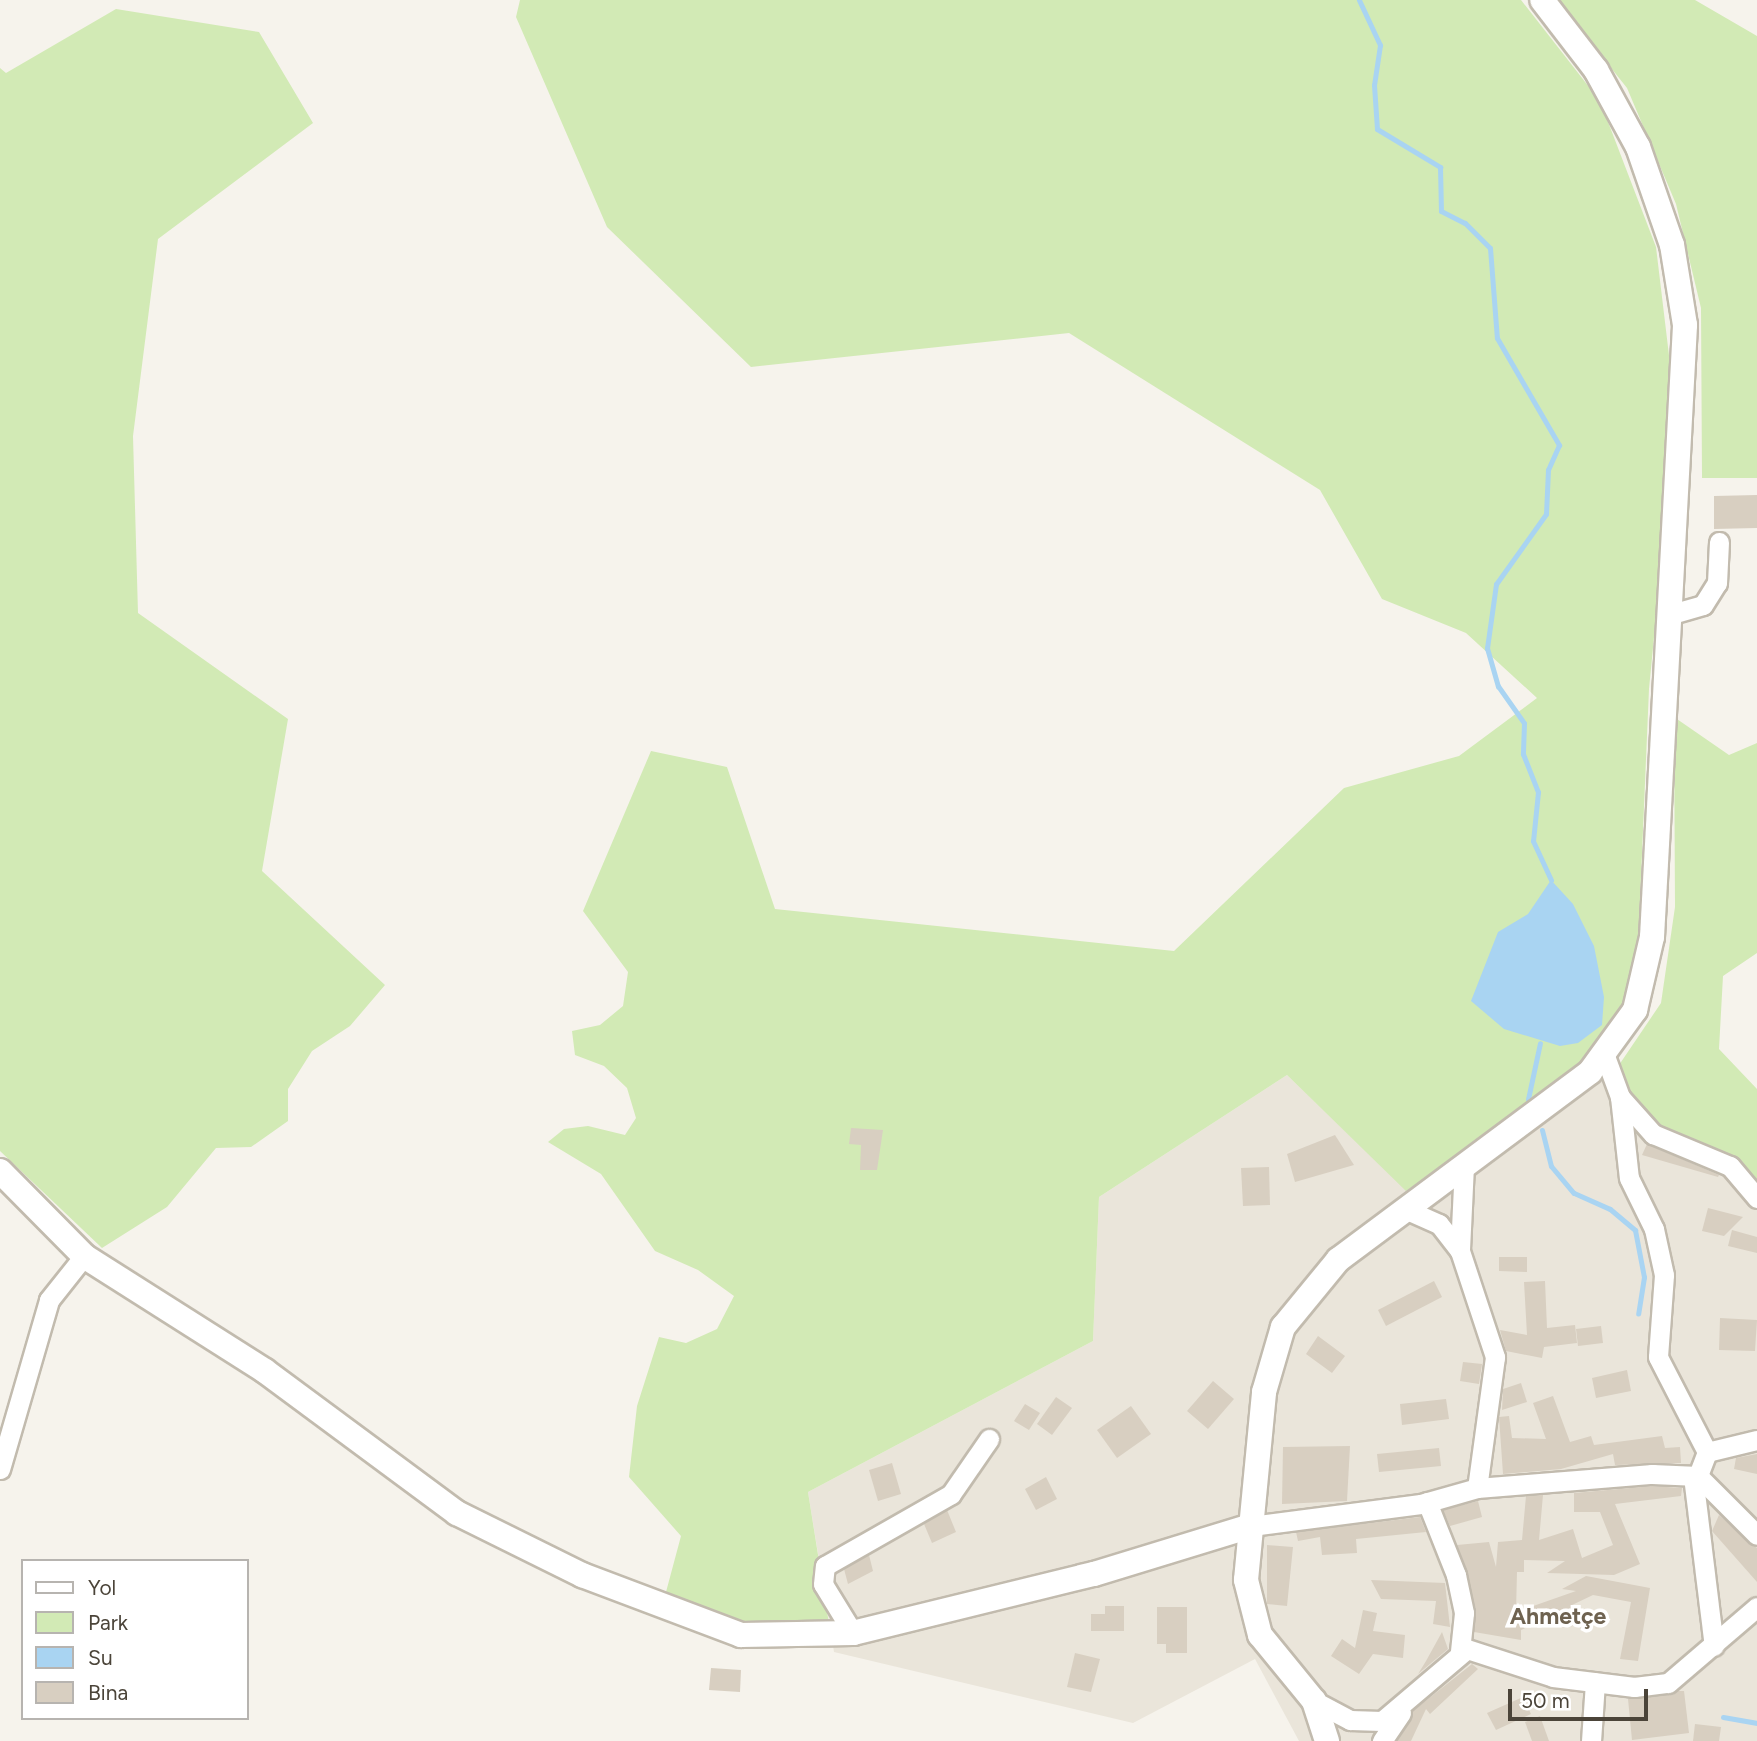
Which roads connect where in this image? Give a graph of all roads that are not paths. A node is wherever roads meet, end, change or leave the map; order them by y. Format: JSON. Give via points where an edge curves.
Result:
{"nodes":[{"id":1,"x":1542,"y":0,"type":"edge"},
{"id":2,"x":1719,"y":542,"type":"dead end"},
{"id":3,"x":1668,"y":615,"type":"junction"},
{"id":4,"x":1605,"y":1056,"type":"junction"},
{"id":5,"x":1620,"y":1097,"type":"junction"},
{"id":6,"x":1464,"y":1165,"type":"junction"},
{"id":7,"x":0,"y":1171,"type":"edge"},
{"id":8,"x":1757,"y":1198,"type":"edge"},
{"id":9,"x":1405,"y":1209,"type":"junction"},
{"id":10,"x":1460,"y":1251,"type":"junction"},
{"id":11,"x":84,"y":1256,"type":"junction"},
{"id":12,"x":989,"y":1438,"type":"dead end"},
{"id":13,"x":1757,"y":1440,"type":"edge"},
{"id":14,"x":1707,"y":1452,"type":"junction"},
{"id":15,"x":0,"y":1469,"type":"edge"},
{"id":16,"x":1695,"y":1476,"type":"junction"},
{"id":17,"x":1477,"y":1488,"type":"junction"},
{"id":18,"x":1427,"y":1502,"type":"junction"},
{"id":19,"x":1251,"y":1526,"type":"junction"},
{"id":20,"x":1757,"y":1535,"type":"edge"},
{"id":21,"x":1757,"y":1607,"type":"edge"},
{"id":22,"x":853,"y":1633,"type":"junction"},
{"id":23,"x":1714,"y":1646,"type":"junction"},
{"id":24,"x":1460,"y":1652,"type":"junction"},
{"id":25,"x":1595,"y":1682,"type":"junction"},
{"id":26,"x":1413,"y":1696,"type":"junction"},
{"id":27,"x":1314,"y":1701,"type":"junction"},
{"id":28,"x":1327,"y":1741,"type":"edge"},
{"id":29,"x":1382,"y":1741,"type":"edge"},
{"id":30,"x":1591,"y":1741,"type":"edge"}],
"edges":[{"from":1,"to":3,"type":"street","via":[[1619,107],[1672,245],[1686,370]]},
{"from":2,"to":3,"type":"street","via":[[1717,583],[1703,605]]},
{"from":3,"to":4,"type":"street","via":[[1649,958],[1635,1010]]},
{"from":4,"to":5,"type":"street"},
{"from":4,"to":6,"type":"street","via":[[1545,1110]]},
{"from":5,"to":8,"type":"street","via":[[1653,1134],[1730,1166]]},
{"from":5,"to":14,"type":"street","via":[[1629,1178],[1654,1229],[1664,1275],[1658,1357]]},
{"from":6,"to":9,"type":"street"},
{"from":6,"to":10,"type":"street"},
{"from":7,"to":11,"type":"street"},
{"from":9,"to":10,"type":"street","via":[[1439,1224]]},
{"from":9,"to":19,"type":"street","via":[[1320,1276],[1283,1327],[1264,1392]]},
{"from":10,"to":17,"type":"street","via":[[1495,1357]]},
{"from":11,"to":15,"type":"street","via":[[49,1300]]},
{"from":11,"to":22,"type":"street","via":[[265,1371],[457,1513],[582,1575],[741,1635]]},
{"from":12,"to":22,"type":"street","via":[[951,1494],[825,1566],[823,1584]]},
{"from":13,"to":14,"type":"street"},
{"from":14,"to":16,"type":"street"},
{"from":16,"to":17,"type":"street"},
{"from":16,"to":20,"type":"street"},
{"from":16,"to":23,"type":"street"},
{"from":17,"to":18,"type":"street"},
{"from":18,"to":19,"type":"street"},
{"from":18,"to":24,"type":"street","via":[[1456,1574],[1464,1613]]},
{"from":19,"to":22,"type":"street","via":[[1094,1574]]},
{"from":19,"to":27,"type":"street","via":[[1246,1580],[1254,1618]]},
{"from":21,"to":23,"type":"street"},
{"from":23,"to":25,"type":"street","via":[[1668,1683]]},
{"from":24,"to":25,"type":"street","via":[[1485,1651],[1553,1677]]},
{"from":24,"to":26,"type":"street"},
{"from":25,"to":30,"type":"street"},
{"from":26,"to":27,"type":"street","via":[[1391,1717],[1368,1723]]},
{"from":26,"to":29,"type":"street"},
{"from":27,"to":28,"type":"street"}]}
